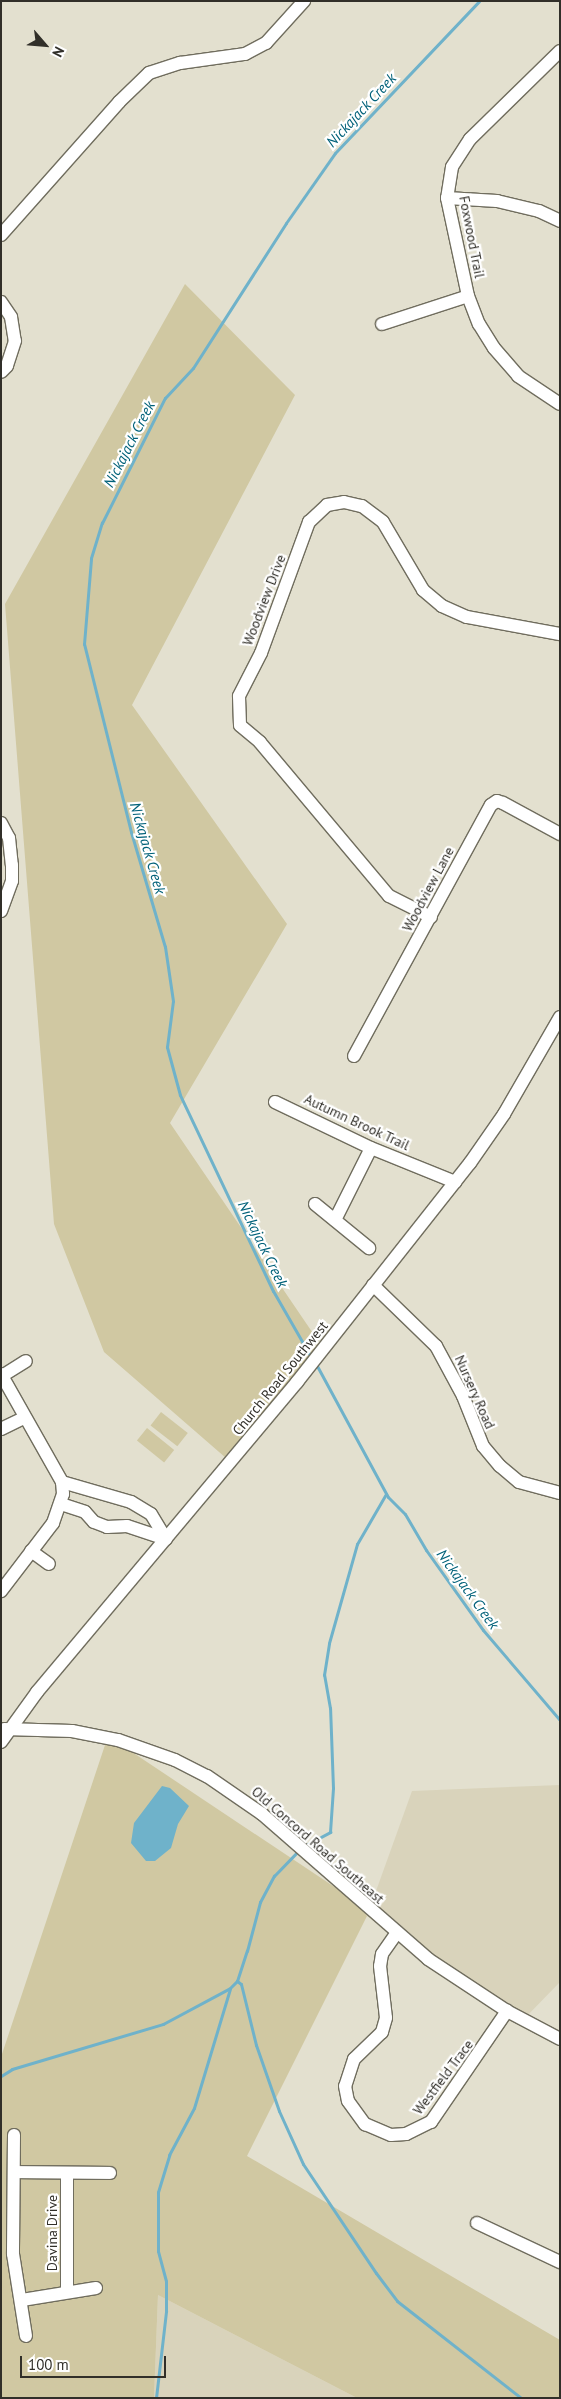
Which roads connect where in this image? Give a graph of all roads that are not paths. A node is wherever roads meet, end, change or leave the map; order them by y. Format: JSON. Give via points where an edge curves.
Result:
{"nodes":[{"id":1,"x":304,"y":1,"type":"edge"},
{"id":2,"x":560,"y":51,"type":"edge"},
{"id":3,"x":447,"y":198,"type":"junction"},
{"id":4,"x":560,"y":221,"type":"edge"},
{"id":5,"x":1,"y":235,"type":"edge"},
{"id":6,"x":468,"y":296,"type":"junction"},
{"id":7,"x":1,"y":302,"type":"edge"},
{"id":8,"x":382,"y":324,"type":"dead end"},
{"id":9,"x":1,"y":372,"type":"edge"},
{"id":10,"x":560,"y":404,"type":"edge"},
{"id":11,"x":560,"y":634,"type":"edge"},
{"id":12,"x":1,"y":823,"type":"edge"},
{"id":13,"x":560,"y":834,"type":"edge"},
{"id":14,"x":1,"y":911,"type":"edge"},
{"id":15,"x":431,"y":917,"type":"junction"},
{"id":16,"x":560,"y":1017,"type":"edge"},
{"id":17,"x":354,"y":1056,"type":"dead end"},
{"id":18,"x":275,"y":1102,"type":"dead end"},
{"id":19,"x":371,"y":1148,"type":"junction"},
{"id":20,"x":455,"y":1182,"type":"junction"},
{"id":21,"x":315,"y":1204,"type":"dead end"},
{"id":22,"x":335,"y":1220,"type":"junction"},
{"id":23,"x":370,"y":1248,"type":"dead end"},
{"id":24,"x":373,"y":1285,"type":"junction"},
{"id":25,"x":26,"y":1361,"type":"dead end"},
{"id":26,"x":2,"y":1375,"type":"edge"},
{"id":27,"x":24,"y":1418,"type":"junction"},
{"id":28,"x":1,"y":1429,"type":"edge"},
{"id":29,"x":62,"y":1482,"type":"junction"},
{"id":30,"x":97,"y":1491,"type":"junction"},
{"id":31,"x":560,"y":1493,"type":"edge"},
{"id":32,"x":62,"y":1504,"type":"junction"},
{"id":33,"x":85,"y":1512,"type":"junction"},
{"id":34,"x":166,"y":1539,"type":"junction"},
{"id":35,"x":31,"y":1551,"type":"junction"},
{"id":36,"x":49,"y":1564,"type":"dead end"},
{"id":37,"x":1,"y":1591,"type":"edge"},
{"id":38,"x":5,"y":1729,"type":"edge"},
{"id":39,"x":1,"y":1742,"type":"edge"},
{"id":40,"x":396,"y":1934,"type":"junction"},
{"id":41,"x":507,"y":2011,"type":"junction"},
{"id":42,"x":560,"y":2039,"type":"edge"},
{"id":43,"x":14,"y":2135,"type":"dead end"},
{"id":44,"x":15,"y":2172,"type":"junction"},
{"id":45,"x":110,"y":2173,"type":"dead end"},
{"id":46,"x":66,"y":2174,"type":"junction"},
{"id":47,"x":477,"y":2223,"type":"dead end"},
{"id":48,"x":7,"y":2255,"type":"edge"},
{"id":49,"x":560,"y":2262,"type":"edge"},
{"id":50,"x":96,"y":2288,"type":"dead end"},
{"id":51,"x":67,"y":2292,"type":"junction"},
{"id":52,"x":22,"y":2300,"type":"junction"},
{"id":53,"x":26,"y":2336,"type":"dead end"}],
"edges":[{"from":1,"to":5,"type":"street","via":[[266,43],[245,54],[180,62],[149,73],[118,102]]},
{"from":2,"to":3,"type":"street","name":"Foxwood Trail","via":[[470,139],[452,167]]},
{"from":3,"to":4,"type":"street","via":[[497,202],[539,211]]},
{"from":3,"to":6,"type":"street","name":"Foxwood Trail"},
{"from":6,"to":8,"type":"street"},
{"from":6,"to":10,"type":"street","name":"Foxwood Trail","via":[[479,324],[506,363],[533,388]]},
{"from":7,"to":9,"type":"street","via":[[11,317],[16,341],[7,366]]},
{"from":11,"to":15,"type":"street","name":"Woodview Drive","via":[[494,623],[442,606],[422,590],[383,522],[362,506],[344,502],[326,505],[309,522],[260,653],[239,696],[240,725],[260,742],[389,896]]},
{"from":12,"to":14,"type":"street","via":[[9,838],[12,881]]},
{"from":13,"to":15,"type":"street","name":"Woodview Lane","via":[[503,803],[491,805]]},
{"from":15,"to":17,"type":"street","name":"Woodview Lane"},
{"from":16,"to":20,"type":"street","name":"Church Road Southwest","via":[[504,1114]]},
{"from":18,"to":19,"type":"street","name":"Autumn Brook Trail"},
{"from":19,"to":20,"type":"street","name":"Autumn Brook Trail"},
{"from":19,"to":22,"type":"street"},
{"from":20,"to":24,"type":"street","name":"Church Road Southwest"},
{"from":21,"to":22,"type":"street"},
{"from":22,"to":23,"type":"street"},
{"from":24,"to":31,"type":"street","name":"Nursery Road","via":[[436,1346],[463,1396],[483,1446],[500,1466],[519,1482]]},
{"from":24,"to":34,"type":"street","name":"Church Road Southwest"},
{"from":25,"to":26,"type":"street"},
{"from":26,"to":27,"type":"street"},
{"from":27,"to":28,"type":"street"},
{"from":27,"to":29,"type":"street"},
{"from":29,"to":30,"type":"street"},
{"from":29,"to":32,"type":"street"},
{"from":30,"to":33,"type":"street"},
{"from":30,"to":34,"type":"street","via":[[151,1514]]},
{"from":32,"to":33,"type":"street"},
{"from":32,"to":35,"type":"street","via":[[53,1523]]},
{"from":33,"to":34,"type":"street","via":[[94,1522],[107,1527],[127,1526]]},
{"from":34,"to":38,"type":"street","name":"Church Road Southwest"},
{"from":35,"to":36,"type":"street"},
{"from":35,"to":37,"type":"street"},
{"from":38,"to":39,"type":"street","name":"Church Road Southwest"},
{"from":38,"to":40,"type":"street","name":"Old Concord Road Southeast","via":[[72,1731],[118,1740],[152,1751],[221,1784],[285,1834]]},
{"from":40,"to":41,"type":"street","name":"Old Concord Road Southeast","via":[[456,1979]]},
{"from":40,"to":41,"type":"street","name":"Westfield Trace","via":[[382,1954],[380,1966],[386,2018],[382,2032],[354,2059],[346,2086],[348,2101],[365,2124],[384,2133],[406,2134],[431,2122]]},
{"from":41,"to":42,"type":"street","name":"Old Concord Road Southeast"},
{"from":43,"to":44,"type":"street"},
{"from":44,"to":46,"type":"street"},
{"from":44,"to":48,"type":"street"},
{"from":45,"to":46,"type":"street"},
{"from":46,"to":51,"type":"street","name":"Davina Drive"},
{"from":47,"to":49,"type":"street"},
{"from":48,"to":52,"type":"street"},
{"from":50,"to":51,"type":"street"},
{"from":51,"to":52,"type":"street"},
{"from":52,"to":53,"type":"street"}]}
